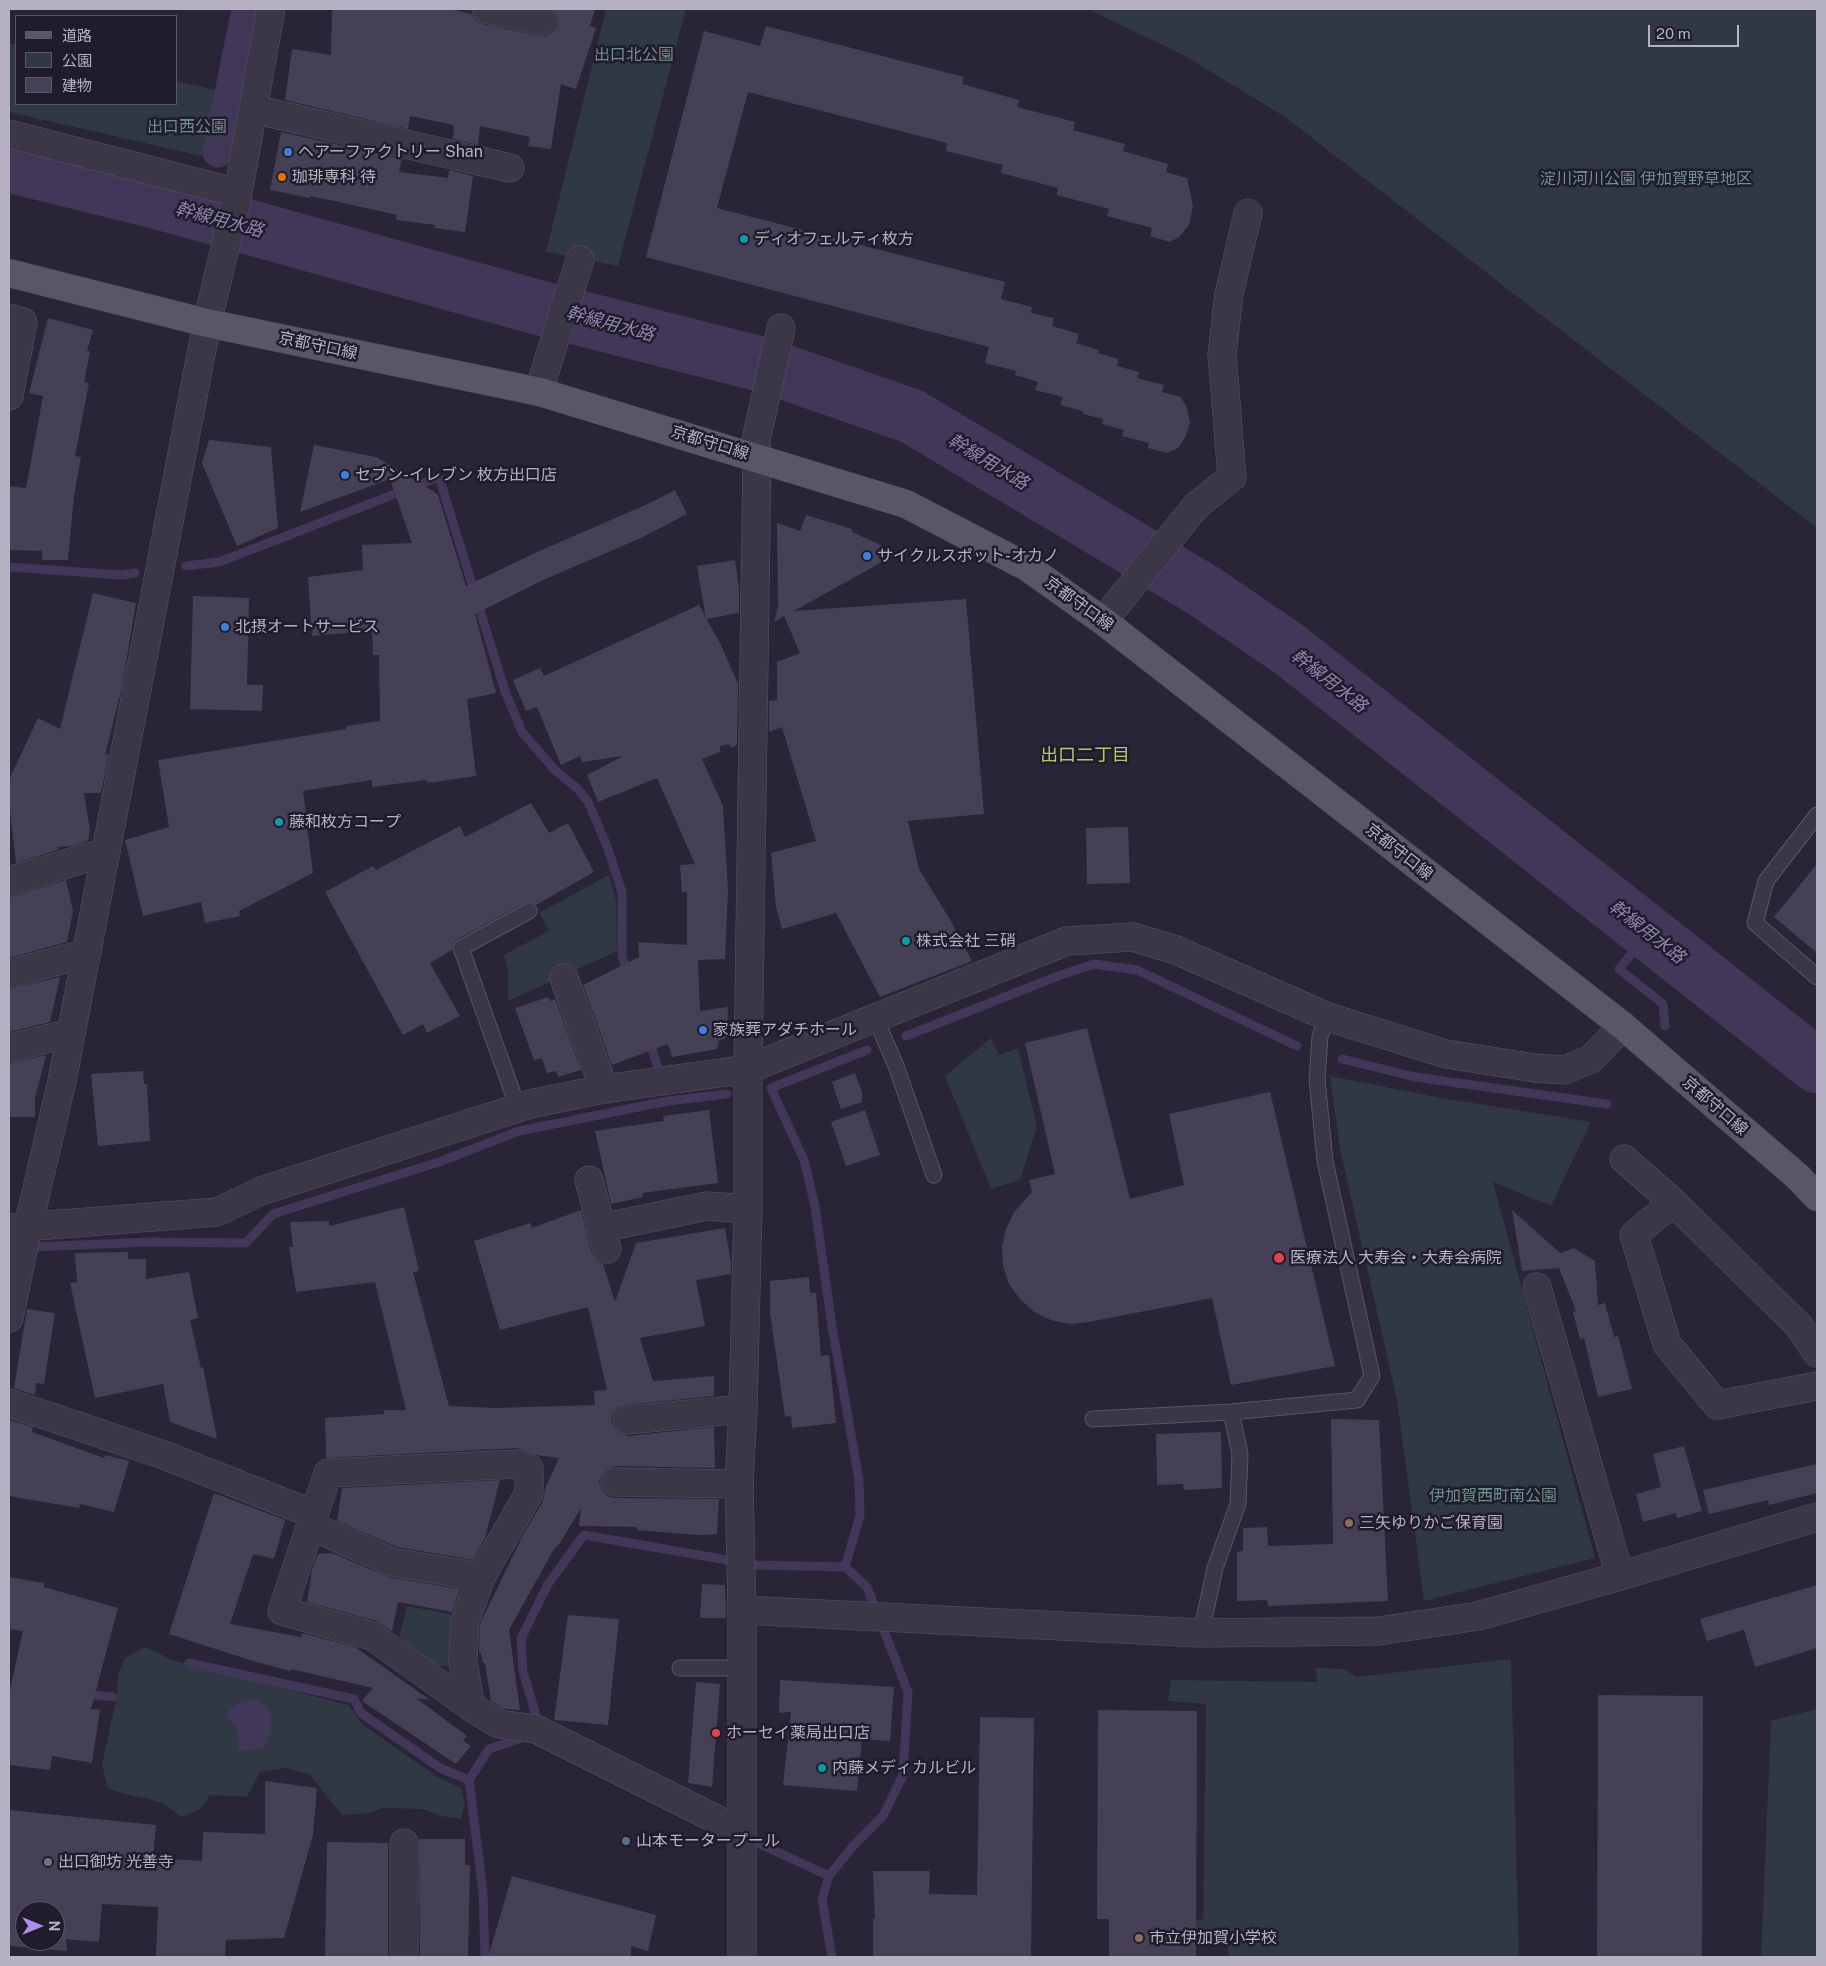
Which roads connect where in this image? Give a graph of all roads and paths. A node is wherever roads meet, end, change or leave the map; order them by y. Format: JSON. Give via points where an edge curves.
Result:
{"nodes":[{"id":1,"x":271,"y":9,"type":"edge"},
{"id":2,"x":486,"y":9,"type":"edge"},
{"id":3,"x":542,"y":21,"type":"dead end"},
{"id":4,"x":253,"y":109,"type":"junction"},
{"id":5,"x":9,"y":134,"type":"edge"},
{"id":6,"x":510,"y":168,"type":"dead end"},
{"id":7,"x":238,"y":193,"type":"junction"},
{"id":8,"x":1248,"y":213,"type":"dead end"},
{"id":9,"x":580,"y":260,"type":"dead end"},
{"id":10,"x":9,"y":273,"type":"edge"},
{"id":11,"x":9,"y":318,"type":"edge"},
{"id":12,"x":207,"y":324,"type":"junction"},
{"id":13,"x":781,"y":328,"type":"dead end"},
{"id":14,"x":542,"y":383,"type":"junction"},
{"id":15,"x":9,"y":396,"type":"edge"},
{"id":16,"x":756,"y":449,"type":"junction"},
{"id":17,"x":1110,"y":612,"type":"junction"},
{"id":18,"x":1817,"y":815,"type":"edge"},
{"id":19,"x":106,"y":852,"type":"junction"},
{"id":20,"x":9,"y":881,"type":"edge"},
{"id":21,"x":529,"y":912,"type":"dead end"},
{"id":22,"x":87,"y":953,"type":"junction"},
{"id":23,"x":9,"y":974,"type":"edge"},
{"id":24,"x":564,"y":978,"type":"dead end"},
{"id":25,"x":1817,"y":978,"type":"edge"},
{"id":26,"x":875,"y":1017,"type":"junction"},
{"id":27,"x":1328,"y":1017,"type":"junction"},
{"id":28,"x":1623,"y":1026,"type":"junction"},
{"id":29,"x":71,"y":1034,"type":"junction"},
{"id":30,"x":9,"y":1048,"type":"edge"},
{"id":31,"x":748,"y":1069,"type":"junction"},
{"id":32,"x":604,"y":1090,"type":"junction"},
{"id":33,"x":518,"y":1108,"type":"junction"},
{"id":34,"x":1624,"y":1159,"type":"dead end"},
{"id":35,"x":934,"y":1174,"type":"dead end"},
{"id":36,"x":589,"y":1180,"type":"dead end"},
{"id":37,"x":1817,"y":1198,"type":"edge"},
{"id":38,"x":1673,"y":1202,"type":"junction"},
{"id":39,"x":748,"y":1209,"type":"junction"},
{"id":40,"x":18,"y":1227,"type":"edge"},
{"id":41,"x":1536,"y":1287,"type":"dead end"},
{"id":42,"x":9,"y":1318,"type":"edge"},
{"id":43,"x":1817,"y":1352,"type":"edge"},
{"id":44,"x":1817,"y":1386,"type":"edge"},
{"id":45,"x":9,"y":1403,"type":"edge"},
{"id":46,"x":743,"y":1409,"type":"junction"},
{"id":47,"x":1231,"y":1412,"type":"junction"},
{"id":48,"x":1093,"y":1419,"type":"dead end"},
{"id":49,"x":627,"y":1420,"type":"dead end"},
{"id":50,"x":615,"y":1482,"type":"dead end"},
{"id":51,"x":739,"y":1484,"type":"junction"},
{"id":52,"x":1817,"y":1517,"type":"edge"},
{"id":53,"x":312,"y":1520,"type":"junction"},
{"id":54,"x":1620,"y":1576,"type":"junction"},
{"id":55,"x":481,"y":1578,"type":"junction"},
{"id":56,"x":742,"y":1610,"type":"junction"},
{"id":57,"x":1201,"y":1633,"type":"junction"},
{"id":58,"x":680,"y":1668,"type":"dead end"},
{"id":59,"x":741,"y":1668,"type":"junction"},
{"id":60,"x":471,"y":1707,"type":"junction"},
{"id":61,"x":742,"y":1832,"type":"junction"},
{"id":62,"x":404,"y":1844,"type":"dead end"},
{"id":63,"x":404,"y":1957,"type":"edge"},
{"id":64,"x":742,"y":1957,"type":"edge"}],
"edges":[{"from":1,"to":4,"type":"street"},
{"from":2,"to":3,"type":"street"},
{"from":4,"to":6,"type":"street"},
{"from":4,"to":7,"type":"street"},
{"from":5,"to":7,"type":"street"},
{"from":7,"to":12,"type":"street"},
{"from":8,"to":17,"type":"street","via":[[1229,294],[1222,354],[1232,477],[1196,506]]},
{"from":9,"to":14,"type":"street"},
{"from":10,"to":12,"type":"main road","name":"京都守口線"},
{"from":11,"to":15,"type":"street","via":[[23,322]]},
{"from":12,"to":14,"type":"main road","name":"京都守口線"},
{"from":12,"to":19,"type":"street"},
{"from":13,"to":16,"type":"street"},
{"from":14,"to":16,"type":"main road","name":"京都守口線"},
{"from":16,"to":17,"type":"main road","name":"京都守口線","via":[[906,504]]},
{"from":16,"to":31,"type":"street"},
{"from":17,"to":28,"type":"main road","name":"京都守口線"},
{"from":18,"to":25,"type":"lane","via":[[1766,881],[1755,923]]},
{"from":19,"to":20,"type":"street"},
{"from":19,"to":22,"type":"street"},
{"from":21,"to":33,"type":"lane","via":[[461,948]]},
{"from":22,"to":23,"type":"street"},
{"from":22,"to":29,"type":"street"},
{"from":24,"to":32,"type":"street"},
{"from":26,"to":27,"type":"street","via":[[1067,941],[1132,937],[1176,950]]},
{"from":26,"to":31,"type":"street"},
{"from":26,"to":35,"type":"lane"},
{"from":27,"to":28,"type":"street","via":[[1446,1054],[1565,1070],[1591,1059]]},
{"from":27,"to":47,"type":"lane","via":[[1320,1036],[1317,1079],[1325,1161],[1372,1376],[1357,1400]]},
{"from":28,"to":37,"type":"main road","name":"京都守口線","via":[[1798,1177]]},
{"from":29,"to":30,"type":"street"},
{"from":29,"to":40,"type":"street","via":[[62,1081]]},
{"from":31,"to":32,"type":"street"},
{"from":31,"to":39,"type":"street"},
{"from":32,"to":33,"type":"street"},
{"from":33,"to":40,"type":"street","via":[[261,1191],[217,1212]]},
{"from":34,"to":38,"type":"street"},
{"from":36,"to":39,"type":"street","via":[[604,1238],[707,1206]]},
{"from":38,"to":43,"type":"street","via":[[1799,1326]]},
{"from":38,"to":44,"type":"street","via":[[1634,1235],[1667,1344],[1717,1405]]},
{"from":39,"to":46,"type":"street"},
{"from":40,"to":42,"type":"street","via":[[22,1254]]},
{"from":41,"to":54,"type":"street"},
{"from":45,"to":53,"type":"street","via":[[164,1455]]},
{"from":46,"to":49,"type":"street"},
{"from":46,"to":51,"type":"street"},
{"from":47,"to":48,"type":"lane"},
{"from":47,"to":57,"type":"lane","via":[[1240,1454],[1238,1504],[1215,1568]]},
{"from":50,"to":51,"type":"street"},
{"from":51,"to":56,"type":"street"},
{"from":52,"to":54,"type":"street"},
{"from":53,"to":55,"type":"street","via":[[392,1562]]},
{"from":53,"to":55,"type":"street","via":[[328,1473],[518,1464],[529,1468],[529,1493]]},
{"from":53,"to":60,"type":"street","via":[[282,1611],[372,1636]]},
{"from":54,"to":57,"type":"street","via":[[1478,1616],[1379,1632]]},
{"from":55,"to":60,"type":"street","via":[[465,1621],[463,1662]]},
{"from":56,"to":57,"type":"street"},
{"from":56,"to":59,"type":"street"},
{"from":58,"to":59,"type":"lane"},
{"from":59,"to":61,"type":"street"},
{"from":60,"to":61,"type":"street","via":[[499,1724],[536,1729]]},
{"from":61,"to":64,"type":"street"},
{"from":62,"to":63,"type":"street"}]}
